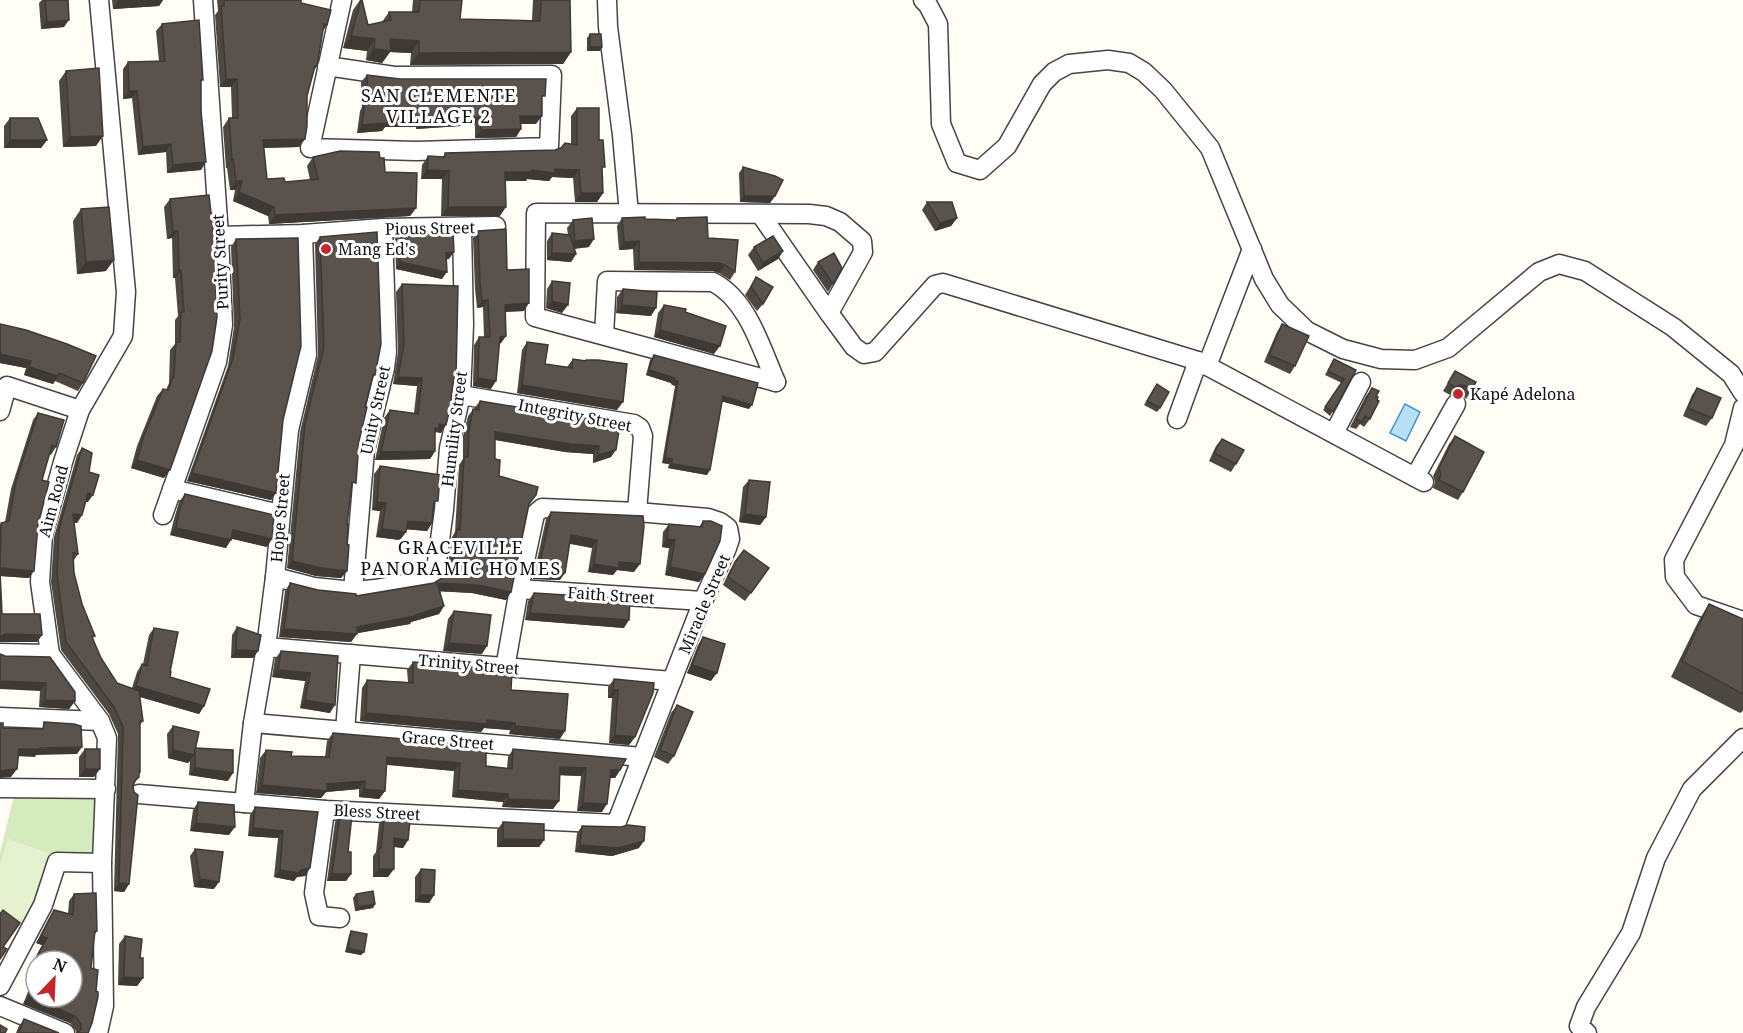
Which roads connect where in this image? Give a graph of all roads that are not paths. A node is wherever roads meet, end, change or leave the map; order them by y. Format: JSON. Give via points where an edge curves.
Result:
{"nodes":[{"id":1,"x":99,"y":0,"type":"edge"},
{"id":2,"x":203,"y":0,"type":"edge"},
{"id":3,"x":342,"y":0,"type":"edge"},
{"id":4,"x":607,"y":0,"type":"edge"},
{"id":5,"x":923,"y":0,"type":"edge"},
{"id":6,"x":327,"y":66,"type":"junction"},
{"id":7,"x":629,"y":214,"type":"junction"},
{"id":8,"x":761,"y":215,"type":"junction"},
{"id":9,"x":496,"y":226,"type":"dead end"},
{"id":10,"x":383,"y":228,"type":"junction"},
{"id":11,"x":462,"y":228,"type":"junction"},
{"id":12,"x":303,"y":234,"type":"junction"},
{"id":13,"x":219,"y":236,"type":"junction"},
{"id":14,"x":1252,"y":249,"type":"junction"},
{"id":15,"x":829,"y":313,"type":"junction"},
{"id":16,"x":604,"y":335,"type":"junction"},
{"id":17,"x":1202,"y":363,"type":"junction"},
{"id":18,"x":1361,"y":382,"type":"dead end"},
{"id":19,"x":1743,"y":393,"type":"edge"},
{"id":20,"x":461,"y":395,"type":"junction"},
{"id":21,"x":1456,"y":404,"type":"dead end"},
{"id":22,"x":1743,"y":408,"type":"edge"},
{"id":23,"x":80,"y":410,"type":"junction"},
{"id":24,"x":0,"y":411,"type":"edge"},
{"id":25,"x":1177,"y":419,"type":"dead end"},
{"id":26,"x":1335,"y":433,"type":"junction"},
{"id":27,"x":172,"y":489,"type":"junction"},
{"id":28,"x":637,"y":512,"type":"junction"},
{"id":29,"x":280,"y":514,"type":"junction"},
{"id":30,"x":163,"y":515,"type":"dead end"},
{"id":31,"x":275,"y":577,"type":"junction"},
{"id":32,"x":519,"y":589,"type":"junction"},
{"id":33,"x":353,"y":591,"type":"junction"},
{"id":34,"x":703,"y":601,"type":"junction"},
{"id":35,"x":1743,"y":621,"type":"edge"},
{"id":36,"x":267,"y":646,"type":"junction"},
{"id":37,"x":0,"y":653,"type":"edge"},
{"id":38,"x":50,"y":654,"type":"junction"},
{"id":39,"x":351,"y":654,"type":"junction"},
{"id":40,"x":505,"y":668,"type":"junction"},
{"id":41,"x":672,"y":681,"type":"junction"},
{"id":42,"x":0,"y":717,"type":"edge"},
{"id":43,"x":100,"y":721,"type":"junction"},
{"id":44,"x":253,"y":723,"type":"junction"},
{"id":45,"x":345,"y":731,"type":"junction"},
{"id":46,"x":1743,"y":738,"type":"edge"},
{"id":47,"x":642,"y":757,"type":"junction"},
{"id":48,"x":106,"y":789,"type":"junction"},
{"id":49,"x":1,"y":792,"type":"edge"},
{"id":50,"x":139,"y":794,"type":"edge"},
{"id":51,"x":244,"y":803,"type":"junction"},
{"id":52,"x":325,"y":810,"type":"junction"},
{"id":53,"x":615,"y":824,"type":"joint"},
{"id":54,"x":102,"y":863,"type":"junction"},
{"id":55,"x":340,"y":918,"type":"dead end"},
{"id":56,"x":0,"y":986,"type":"edge"},
{"id":57,"x":0,"y":1006,"type":"edge"},
{"id":58,"x":65,"y":1033,"type":"edge"},
{"id":59,"x":98,"y":1033,"type":"edge"},
{"id":60,"x":1587,"y":1033,"type":"edge"}],
"edges":[{"from":1,"to":23,"type":"street","name":"Aim Road","via":[[126,292],[123,336]]},
{"from":2,"to":13,"type":"street","name":"Purity Street"},
{"from":3,"to":6,"type":"street"},
{"from":4,"to":7,"type":"street"},
{"from":5,"to":14,"type":"street","via":[[938,24],[941,124],[957,162],[980,170],[1006,146],[1042,84],[1054,72],[1069,64],[1108,60],[1129,63],[1163,90],[1210,148]]},
{"from":6,"to":6,"type":"street","via":[[394,76],[552,75],[549,147],[416,151],[310,148]]},
{"from":7,"to":8,"type":"street"},
{"from":7,"to":16,"type":"street","via":[[536,213],[534,317]]},
{"from":8,"to":15,"type":"street"},
{"from":8,"to":15,"type":"street","via":[[826,216],[840,222],[862,241],[864,252]]},
{"from":9,"to":11,"type":"street","name":"Pious Street"},
{"from":10,"to":11,"type":"street","name":"Pious Street"},
{"from":10,"to":12,"type":"street","name":"Pious Street"},
{"from":10,"to":33,"type":"street","name":"Unity Street","via":[[387,352],[365,450]]},
{"from":11,"to":20,"type":"street","name":"Humility Street"},
{"from":12,"to":13,"type":"street","name":"Pious Street"},
{"from":12,"to":29,"type":"street","name":"Hope Street","via":[[307,355],[289,430]]},
{"from":13,"to":27,"type":"street","name":"Purity Street","via":[[221,344]]},
{"from":14,"to":17,"type":"street"},
{"from":14,"to":19,"type":"street","via":[[1280,305],[1307,331],[1342,349],[1381,359],[1415,360],[1448,348],[1539,272],[1559,264],[1585,271],[1672,327],[1731,374]]},
{"from":15,"to":17,"type":"street","via":[[854,347],[864,354],[875,352],[935,285],[943,283]]},
{"from":16,"to":16,"type":"street","via":[[607,281],[712,282],[738,303],[776,382]]},
{"from":17,"to":25,"type":"street"},
{"from":17,"to":26,"type":"street"},
{"from":18,"to":26,"type":"street"},
{"from":20,"to":28,"type":"street","name":"Integrity Street","via":[[634,424],[643,436]]},
{"from":20,"to":33,"type":"street","name":"Humility Street","via":[[448,448],[434,574],[428,580]]},
{"from":21,"to":26,"type":"street","via":[[1419,479]]},
{"from":22,"to":35,"type":"street","via":[[1734,446],[1674,560],[1674,577],[1696,605]]},
{"from":23,"to":24,"type":"street","via":[[7,386]]},
{"from":23,"to":38,"type":"street","name":"Aim Road","via":[[43,535],[40,582]]},
{"from":27,"to":29,"type":"street"},
{"from":27,"to":30,"type":"street","name":"Purity Street"},
{"from":28,"to":32,"type":"street","name":"Miracle Street","via":[[538,510]]},
{"from":28,"to":34,"type":"street","name":"Miracle Street","via":[[708,519],[728,528],[727,548]]},
{"from":29,"to":31,"type":"street","name":"Hope Street"},
{"from":31,"to":33,"type":"street","name":"Humility Street"},
{"from":31,"to":36,"type":"street","name":"Hope Street"},
{"from":32,"to":34,"type":"street","name":"Faith Street"},
{"from":32,"to":40,"type":"street"},
{"from":34,"to":41,"type":"street","name":"Miracle Street"},
{"from":36,"to":39,"type":"street","name":"Trinity Street"},
{"from":36,"to":44,"type":"street","name":"Hope Street"},
{"from":37,"to":38,"type":"street"},
{"from":38,"to":43,"type":"street","name":"Aim Road"},
{"from":39,"to":40,"type":"street","name":"Trinity Street"},
{"from":39,"to":45,"type":"street"},
{"from":40,"to":41,"type":"street","name":"Trinity Street"},
{"from":41,"to":47,"type":"street","name":"Miracle Street"},
{"from":42,"to":43,"type":"street"},
{"from":43,"to":48,"type":"street","name":"Aim Road","via":[[107,738]]},
{"from":44,"to":45,"type":"street","name":"Grace Street"},
{"from":44,"to":51,"type":"street","name":"Hope Street"},
{"from":45,"to":47,"type":"street","name":"Grace Street"},
{"from":46,"to":60,"type":"street","via":[[1692,789],[1656,858],[1631,933],[1586,1007],[1579,1026]]},
{"from":47,"to":53,"type":"street","name":"Miracle Street"},
{"from":48,"to":49,"type":"street"},
{"from":48,"to":54,"type":"street","name":"Aim Road"},
{"from":50,"to":51,"type":"street","name":"Bless Street"},
{"from":51,"to":52,"type":"street","name":"Bless Street"},
{"from":52,"to":53,"type":"street","name":"Bless Street"},
{"from":52,"to":55,"type":"street","via":[[314,893],[319,916]]},
{"from":54,"to":56,"type":"street","via":[[57,862],[43,905]]},
{"from":54,"to":59,"type":"street","name":"Aim Road","via":[[104,1006]]},
{"from":57,"to":58,"type":"street"}]}
